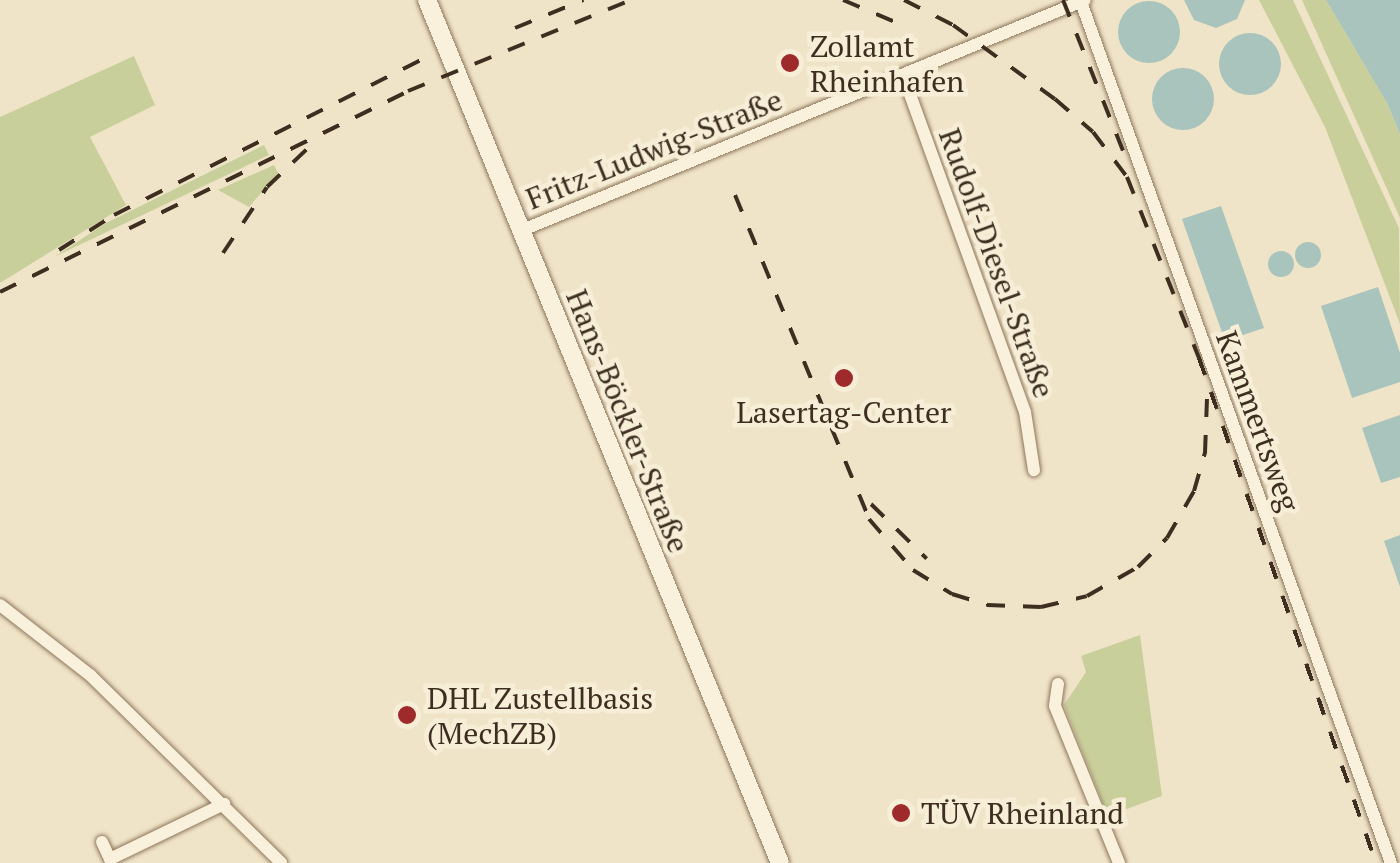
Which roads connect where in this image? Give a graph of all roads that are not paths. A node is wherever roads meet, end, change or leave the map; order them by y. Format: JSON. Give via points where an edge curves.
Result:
{"nodes":[{"id":1,"x":427,"y":0,"type":"edge"},
{"id":2,"x":1083,"y":1,"type":"edge"},
{"id":3,"x":902,"y":75,"type":"junction"},
{"id":4,"x":520,"y":231,"type":"junction"},
{"id":5,"x":1034,"y":470,"type":"dead end"},
{"id":6,"x":0,"y":605,"type":"edge"},
{"id":7,"x":1058,"y":684,"type":"dead end"},
{"id":8,"x":224,"y":804,"type":"junction"},
{"id":9,"x":102,"y":842,"type":"dead end"},
{"id":10,"x":1394,"y":858,"type":"edge"},
{"id":11,"x":111,"y":861,"type":"edge"},
{"id":12,"x":281,"y":863,"type":"edge"},
{"id":13,"x":780,"y":863,"type":"edge"},
{"id":14,"x":1120,"y":863,"type":"edge"}],
"edges":[{"from":1,"to":4,"type":"main road","name":"Hans-Böckler-Straße"},
{"from":2,"to":3,"type":"street","name":"Fritz-Ludwig-Straße"},
{"from":2,"to":10,"type":"street","name":"Kammertsweg"},
{"from":3,"to":4,"type":"street","name":"Fritz-Ludwig-Straße"},
{"from":3,"to":5,"type":"street","name":"Rudolf-Diesel-Straße","via":[[1025,412]]},
{"from":4,"to":13,"type":"main road","name":"Hans-Böckler-Straße"},
{"from":6,"to":8,"type":"street","via":[[77,663]]},
{"from":7,"to":14,"type":"street","via":[[1054,706]]},
{"from":8,"to":11,"type":"street"},
{"from":8,"to":12,"type":"street"},
{"from":9,"to":11,"type":"street"}]}
